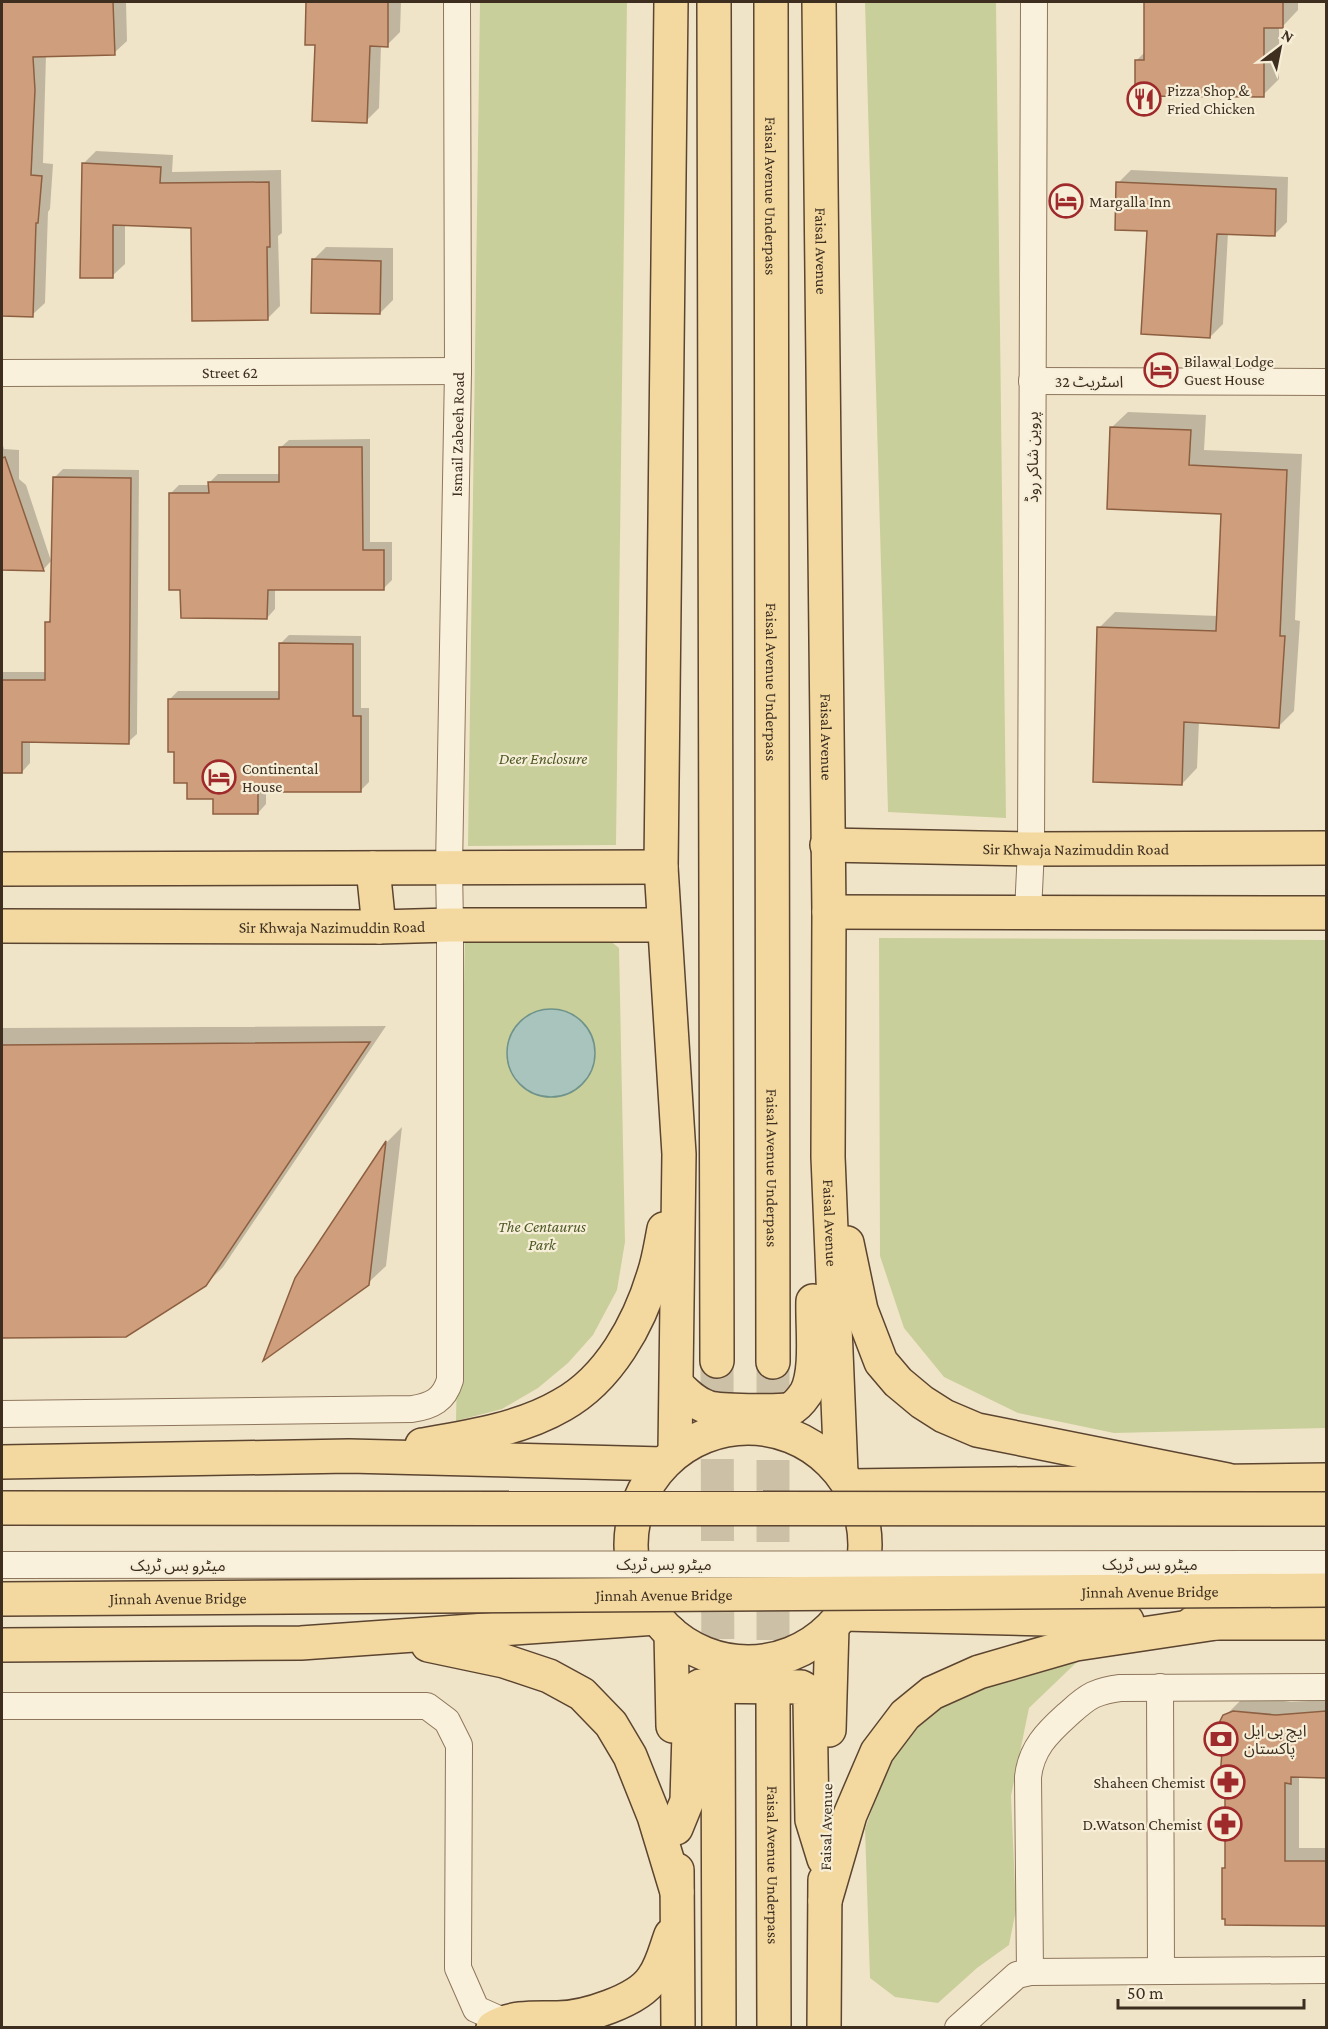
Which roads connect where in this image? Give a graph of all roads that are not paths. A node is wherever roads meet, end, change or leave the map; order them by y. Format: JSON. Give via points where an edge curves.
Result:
{"nodes":[{"id":1,"x":457,"y":2,"type":"edge"},
{"id":2,"x":671,"y":2,"type":"edge"},
{"id":3,"x":714,"y":2,"type":"edge"},
{"id":4,"x":771,"y":2,"type":"edge"},
{"id":5,"x":819,"y":2,"type":"edge"},
{"id":6,"x":1034,"y":2,"type":"edge"},
{"id":7,"x":458,"y":371,"type":"junction"},
{"id":8,"x":2,"y":373,"type":"edge"},
{"id":9,"x":1032,"y":381,"type":"junction"},
{"id":10,"x":1326,"y":382,"type":"edge"},
{"id":11,"x":827,"y":845,"type":"junction"},
{"id":12,"x":1326,"y":848,"type":"edge"},
{"id":13,"x":1031,"y":849,"type":"junction"},
{"id":14,"x":661,"y":867,"type":"junction"},
{"id":15,"x":373,"y":868,"type":"junction"},
{"id":16,"x":449,"y":868,"type":"junction"},
{"id":17,"x":2,"y":869,"type":"edge"},
{"id":18,"x":829,"y":912,"type":"junction"},
{"id":19,"x":1028,"y":912,"type":"junction"},
{"id":20,"x":1326,"y":913,"type":"edge"},
{"id":21,"x":450,"y":925,"type":"junction"},
{"id":22,"x":663,"y":925,"type":"junction"},
{"id":23,"x":2,"y":926,"type":"edge"},
{"id":24,"x":380,"y":927,"type":"junction"},
{"id":25,"x":679,"y":1154,"type":"junction"},
{"id":26,"x":828,"y":1157,"type":"junction"},
{"id":27,"x":717,"y":1361,"type":"tunnel mouth"},
{"id":28,"x":773,"y":1362,"type":"tunnel mouth"},
{"id":29,"x":677,"y":1385,"type":"junction"},
{"id":30,"x":2,"y":1414,"type":"edge"},
{"id":31,"x":349,"y":1456,"type":"junction"},
{"id":32,"x":669,"y":1458,"type":"junction"},
{"id":33,"x":2,"y":1462,"type":"edge"},
{"id":34,"x":845,"y":1479,"type":"junction"},
{"id":35,"x":1227,"y":1479,"type":"junction"},
{"id":36,"x":1326,"y":1480,"type":"edge"},
{"id":37,"x":2,"y":1508,"type":"edge"},
{"id":38,"x":1326,"y":1509,"type":"edge"},
{"id":39,"x":1326,"y":1564,"type":"edge"},
{"id":40,"x":2,"y":1565,"type":"edge"},
{"id":41,"x":1326,"y":1590,"type":"edge"},
{"id":42,"x":2,"y":1599,"type":"edge"},
{"id":43,"x":838,"y":1620,"type":"junction"},
{"id":44,"x":1216,"y":1623,"type":"junction"},
{"id":45,"x":1326,"y":1623,"type":"edge"},
{"id":46,"x":663,"y":1625,"type":"junction"},
{"id":47,"x":301,"y":1644,"type":"junction"},
{"id":48,"x":2,"y":1645,"type":"edge"},
{"id":49,"x":1160,"y":1687,"type":"junction"},
{"id":50,"x":1326,"y":1687,"type":"edge"},
{"id":51,"x":773,"y":1703,"type":"tunnel mouth"},
{"id":52,"x":718,"y":1704,"type":"tunnel mouth"},
{"id":53,"x":2,"y":1707,"type":"edge"},
{"id":54,"x":676,"y":1828,"type":"junction"},
{"id":55,"x":824,"y":1859,"type":"junction"},
{"id":56,"x":825,"y":1901,"type":"junction"},
{"id":57,"x":677,"y":1907,"type":"junction"},
{"id":58,"x":1161,"y":1970,"type":"junction"},
{"id":59,"x":1326,"y":1970,"type":"edge"},
{"id":60,"x":1030,"y":1972,"type":"junction"},
{"id":61,"x":574,"y":2023,"type":"edge"},
{"id":62,"x":498,"y":2024,"type":"edge"},
{"id":63,"x":678,"y":2028,"type":"edge"},
{"id":64,"x":719,"y":2028,"type":"edge"},
{"id":65,"x":774,"y":2028,"type":"edge"},
{"id":66,"x":824,"y":2028,"type":"edge"},
{"id":67,"x":958,"y":2028,"type":"edge"}],
"edges":[{"from":1,"to":7,"type":"street","name":"Ismail Zabeeh Road"},
{"from":2,"to":14,"type":"main road"},
{"from":3,"to":27,"type":"main road"},
{"from":4,"to":28,"type":"main road","name":"Faisal Avenue Underpass"},
{"from":5,"to":11,"type":"main road","name":"Faisal Avenue"},
{"from":6,"to":9,"type":"street","name":"پروین شاکر روڈ"},
{"from":7,"to":8,"type":"street","name":"Street 62"},
{"from":7,"to":16,"type":"street","name":"Ismail Zabeeh Road"},
{"from":9,"to":10,"type":"street","name":"اسٹریٹ 32"},
{"from":9,"to":13,"type":"street","name":"پروین شاکر روڈ"},
{"from":11,"to":13,"type":"main road","name":"Sir Khwaja Nazimuddin Road"},
{"from":11,"to":18,"type":"main road","name":"Faisal Avenue"},
{"from":12,"to":13,"type":"main road","name":"Sir Khwaja Nazimuddin Road"},
{"from":13,"to":19,"type":"street","name":"پروین شاکر روڈ"},
{"from":14,"to":16,"type":"main road"},
{"from":14,"to":22,"type":"main road"},
{"from":15,"to":16,"type":"main road"},
{"from":15,"to":17,"type":"main road"},
{"from":15,"to":24,"type":"main road"},
{"from":16,"to":21,"type":"street","name":"Ismail Zabeeh Road"},
{"from":18,"to":19,"type":"main road"},
{"from":18,"to":26,"type":"main road","name":"Faisal Avenue"},
{"from":19,"to":20,"type":"main road"},
{"from":21,"to":22,"type":"main road","name":"Sir Khwaja Nazimuddin Road"},
{"from":21,"to":24,"type":"main road","name":"Sir Khwaja Nazimuddin Road"},
{"from":21,"to":30,"type":"street","name":"Ismail Zabeeh Road","via":[[450,1380],[439,1400],[412,1409]]},
{"from":22,"to":25,"type":"main road"},
{"from":23,"to":24,"type":"main road","name":"Sir Khwaja Nazimuddin Road"},
{"from":25,"to":29,"type":"main road"},
{"from":25,"to":31,"type":"main road","via":[[655,1272],[639,1315],[613,1359],[585,1389],[527,1421],[441,1442]]},
{"from":26,"to":29,"type":"main road","via":[[813,1262],[812,1367],[807,1391],[800,1402],[789,1409],[707,1407]]},
{"from":26,"to":34,"type":"main road","name":"Faisal Avenue"},
{"from":26,"to":35,"type":"main road","via":[[861,1310],[881,1362],[921,1402],[977,1430]]},
{"from":29,"to":32,"type":"main road"},
{"from":31,"to":32,"type":"main road"},
{"from":31,"to":33,"type":"main road"},
{"from":32,"to":34,"type":"main road","via":[[708,1435],[744,1428],[780,1432],[814,1448]]},
{"from":32,"to":46,"type":"main road","via":[[643,1491],[633,1523],[631,1556],[639,1589]]},
{"from":34,"to":35,"type":"main road"},
{"from":34,"to":43,"type":"main road","via":[[862,1517],[865,1551],[859,1584]]},
{"from":35,"to":36,"type":"main road"},
{"from":37,"to":38,"type":"main road","bridge":true},
{"from":39,"to":40,"type":"street","name":"میٹرو بس ٹریک","bridge":true},
{"from":41,"to":42,"type":"main road","name":"Jinnah Avenue Bridge","bridge":true},
{"from":43,"to":44,"type":"main road"},
{"from":43,"to":46,"type":"main road","via":[[804,1648],[771,1660],[735,1661],[700,1652]]},
{"from":43,"to":55,"type":"main road","name":"Faisal Avenue"},
{"from":44,"to":45,"type":"main road"},
{"from":44,"to":56,"type":"main road","via":[[1076,1644],[979,1672],[932,1693],[905,1715],[877,1752],[850,1815]]},
{"from":46,"to":47,"type":"main road"},
{"from":46,"to":54,"type":"main road"},
{"from":47,"to":48,"type":"main road"},
{"from":47,"to":57,"type":"main road","via":[[433,1645],[504,1661],[549,1676],[582,1694],[611,1724],[630,1756],[654,1816]]},
{"from":49,"to":50,"type":"street"},
{"from":49,"to":58,"type":"street"},
{"from":49,"to":60,"type":"street","via":[[1120,1688],[1086,1698],[1036,1747],[1028,1777]]},
{"from":51,"to":65,"type":"main road","name":"Faisal Avenue Underpass"},
{"from":52,"to":64,"type":"main road"},
{"from":53,"to":62,"type":"street","via":[[427,1706],[447,1721],[459,1745],[458,1968],[476,2009]]},
{"from":54,"to":55,"type":"main road","via":[[687,1801],[693,1691],[700,1686],[801,1687],[808,1691],[810,1699],[812,1820]]},
{"from":54,"to":57,"type":"main road"},
{"from":55,"to":56,"type":"main road","name":"Faisal Avenue"},
{"from":56,"to":66,"type":"main road","name":"Faisal Avenue"},
{"from":57,"to":61,"type":"main road","via":[[653,1978],[631,1998]]},
{"from":57,"to":63,"type":"main road"},
{"from":58,"to":59,"type":"street"},
{"from":58,"to":60,"type":"street"},
{"from":60,"to":67,"type":"street","via":[[1017,1975]]},
{"from":61,"to":62,"type":"main road","via":[[531,2018]]}]}
